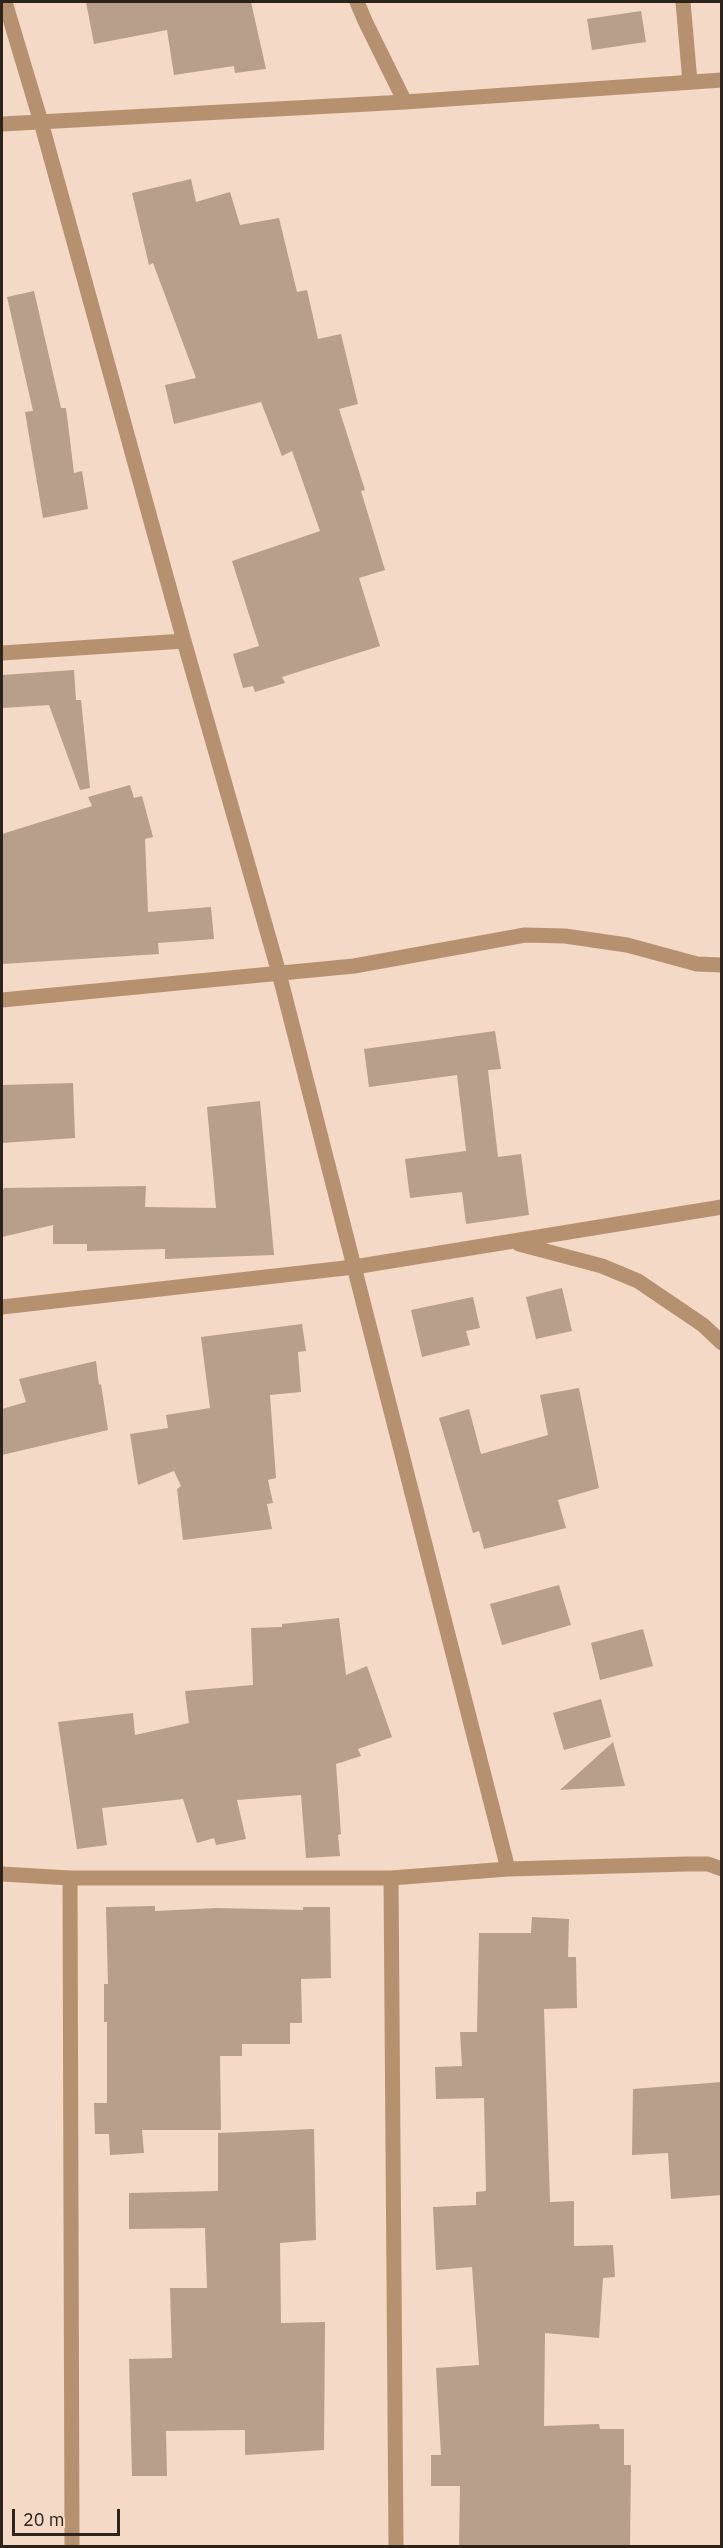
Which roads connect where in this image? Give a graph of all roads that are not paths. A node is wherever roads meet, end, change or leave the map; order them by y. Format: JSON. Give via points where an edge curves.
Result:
{"nodes":[{"id":1,"x":5,"y":2,"type":"edge"},
{"id":2,"x":357,"y":2,"type":"edge"},
{"id":3,"x":683,"y":2,"type":"edge"},
{"id":4,"x":722,"y":80,"type":"edge"},
{"id":5,"x":690,"y":82,"type":"junction"},
{"id":6,"x":405,"y":102,"type":"junction"},
{"id":7,"x":41,"y":122,"type":"junction"},
{"id":8,"x":2,"y":124,"type":"edge"},
{"id":9,"x":184,"y":641,"type":"junction"},
{"id":10,"x":2,"y":653,"type":"edge"},
{"id":11,"x":722,"y":965,"type":"edge"},
{"id":12,"x":279,"y":973,"type":"junction"},
{"id":13,"x":2,"y":1000,"type":"edge"},
{"id":14,"x":722,"y":1207,"type":"edge"},
{"id":15,"x":513,"y":1242,"type":"junction"},
{"id":16,"x":354,"y":1267,"type":"junction"},
{"id":17,"x":2,"y":1307,"type":"edge"},
{"id":18,"x":722,"y":1343,"type":"edge"},
{"id":19,"x":508,"y":1869,"type":"junction"},
{"id":20,"x":722,"y":1869,"type":"edge"},
{"id":21,"x":2,"y":1874,"type":"edge"},
{"id":22,"x":70,"y":1878,"type":"junction"},
{"id":23,"x":391,"y":1878,"type":"junction"},
{"id":24,"x":72,"y":2547,"type":"edge"},
{"id":25,"x":396,"y":2547,"type":"edge"}],
"edges":[{"from":1,"to":7,"type":"street"},
{"from":2,"to":6,"type":"street"},
{"from":3,"to":5,"type":"street"},
{"from":4,"to":5,"type":"street"},
{"from":5,"to":6,"type":"street"},
{"from":6,"to":7,"type":"street"},
{"from":7,"to":8,"type":"street"},
{"from":7,"to":9,"type":"street"},
{"from":9,"to":10,"type":"street"},
{"from":9,"to":12,"type":"street"},
{"from":11,"to":12,"type":"street","via":[[697,964],[627,945],[525,935],[354,966]]},
{"from":12,"to":13,"type":"street"},
{"from":12,"to":16,"type":"street"},
{"from":14,"to":15,"type":"street"},
{"from":15,"to":16,"type":"street"},
{"from":15,"to":18,"type":"street","via":[[602,1266],[638,1281],[703,1325]]},
{"from":16,"to":17,"type":"street"},
{"from":16,"to":19,"type":"street"},
{"from":19,"to":20,"type":"street","via":[[687,1864]]},
{"from":19,"to":23,"type":"street"},
{"from":21,"to":22,"type":"street"},
{"from":22,"to":23,"type":"street"},
{"from":22,"to":24,"type":"street"},
{"from":23,"to":25,"type":"street"}]}
